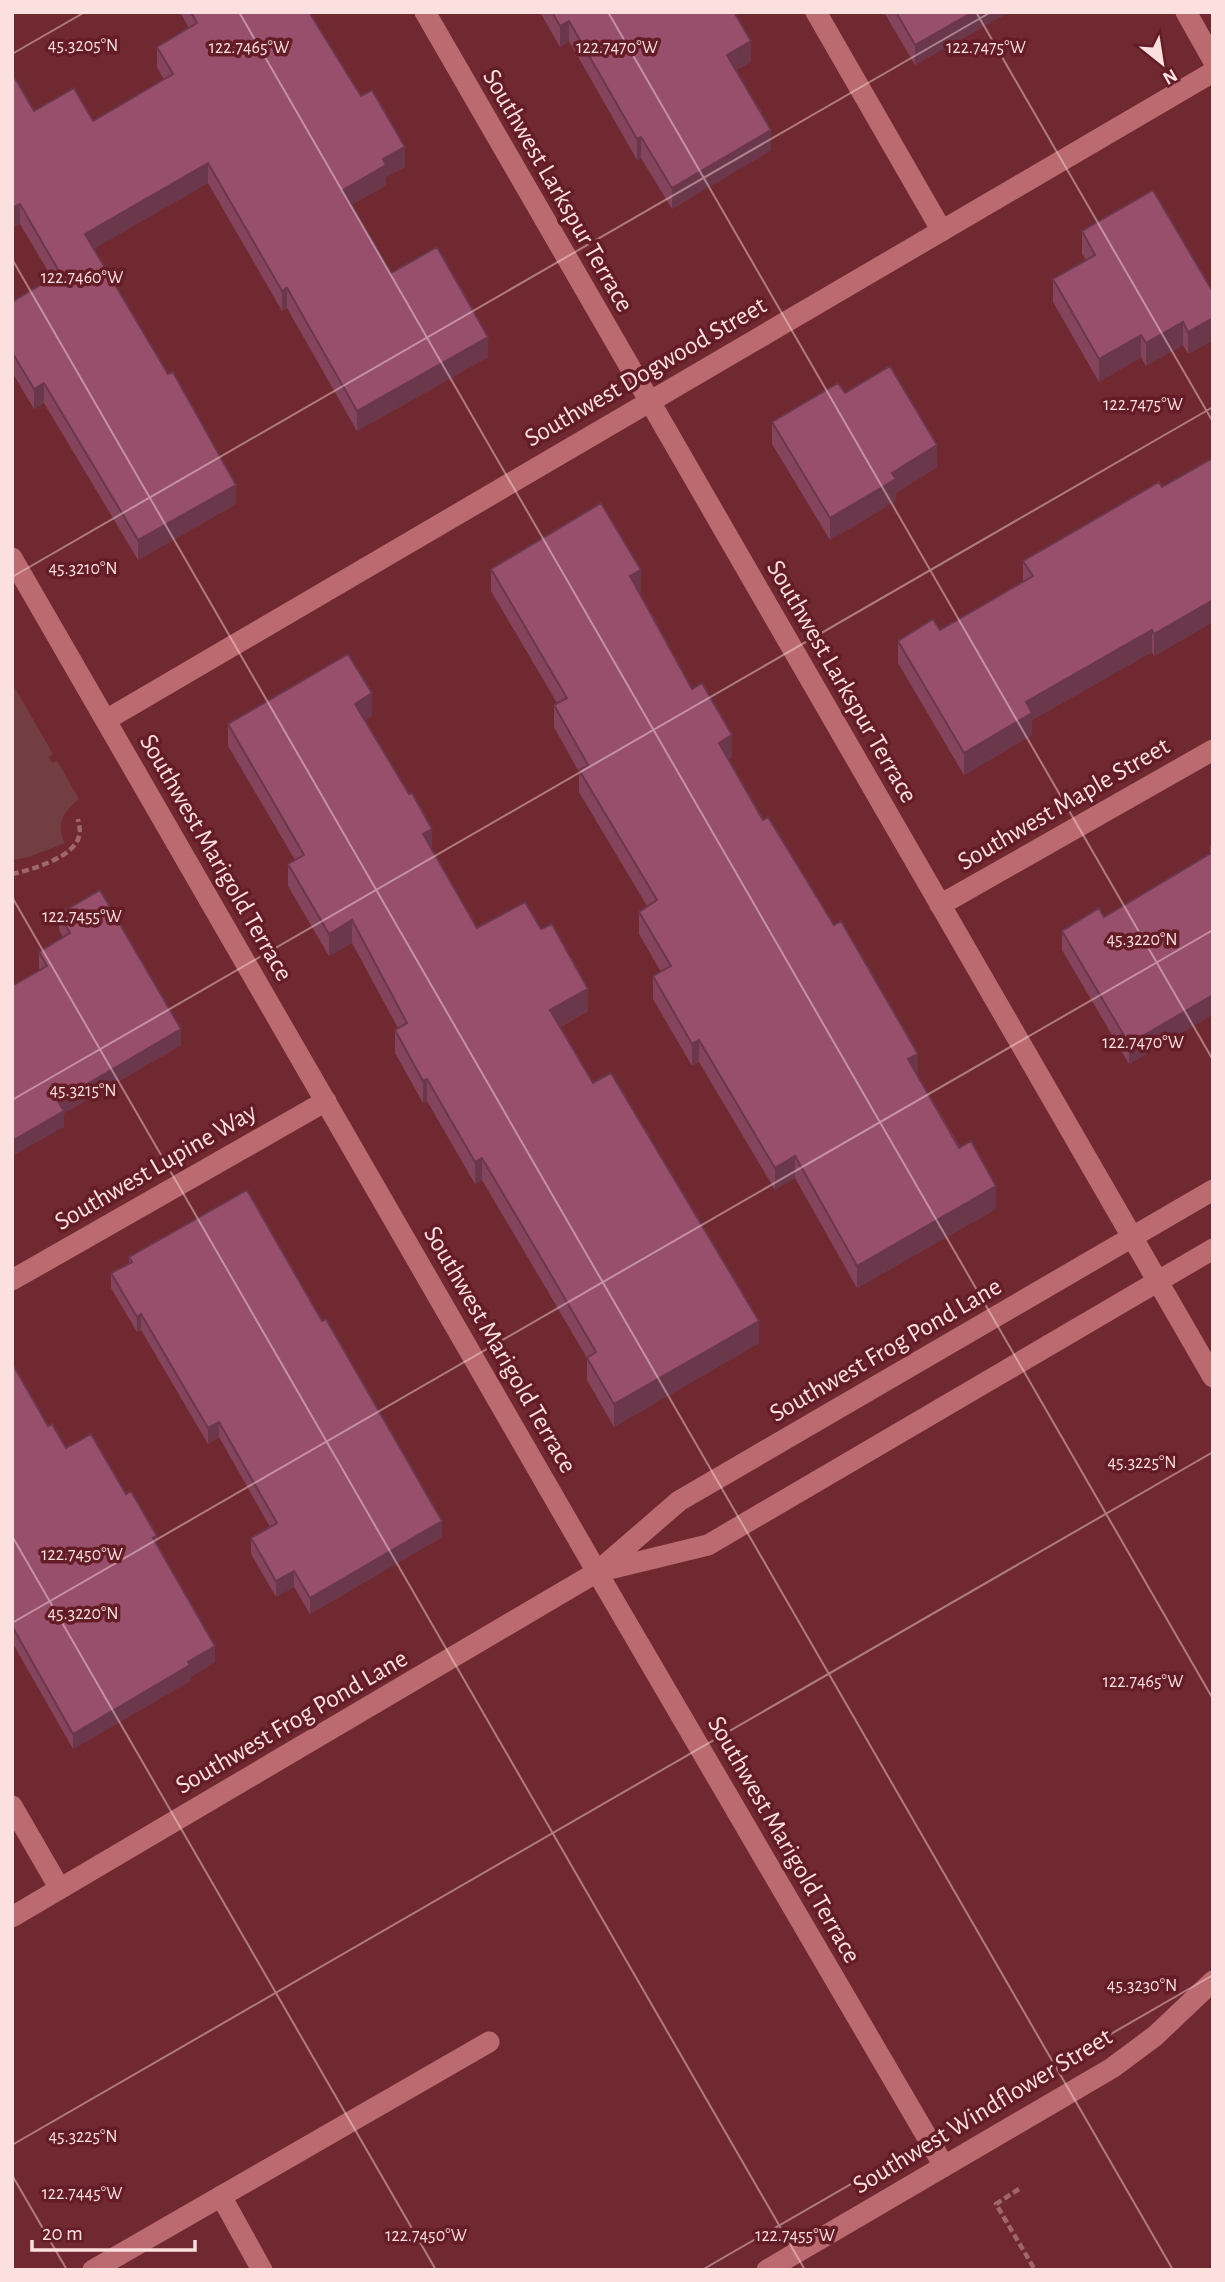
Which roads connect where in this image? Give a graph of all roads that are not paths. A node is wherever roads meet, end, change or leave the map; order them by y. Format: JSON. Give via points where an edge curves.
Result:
{"nodes":[{"id":1,"x":425,"y":12,"type":"edge"},
{"id":2,"x":816,"y":12,"type":"edge"},
{"id":3,"x":1186,"y":12,"type":"edge"},
{"id":4,"x":1213,"y":60,"type":"edge"},
{"id":5,"x":1213,"y":72,"type":"edge"},
{"id":6,"x":942,"y":231,"type":"junction"},
{"id":7,"x":649,"y":402,"type":"junction"},
{"id":8,"x":12,"y":558,"type":"edge"},
{"id":9,"x":106,"y":720,"type":"junction"},
{"id":10,"x":1213,"y":750,"type":"edge"},
{"id":11,"x":940,"y":905,"type":"junction"},
{"id":12,"x":326,"y":1101,"type":"junction"},
{"id":13,"x":1213,"y":1190,"type":"edge"},
{"id":14,"x":1131,"y":1237,"type":"junction"},
{"id":15,"x":1213,"y":1249,"type":"edge"},
{"id":16,"x":12,"y":1280,"type":"edge"},
{"id":17,"x":1157,"y":1282,"type":"junction"},
{"id":18,"x":1213,"y":1377,"type":"edge"},
{"id":19,"x":597,"y":1572,"type":"junction"},
{"id":20,"x":12,"y":1806,"type":"edge"},
{"id":21,"x":60,"y":1889,"type":"junction"},
{"id":22,"x":12,"y":1917,"type":"edge"},
{"id":23,"x":1213,"y":1981,"type":"edge"},
{"id":24,"x":489,"y":2042,"type":"dead end"},
{"id":25,"x":944,"y":2166,"type":"junction"},
{"id":26,"x":221,"y":2196,"type":"junction"},
{"id":27,"x":93,"y":2270,"type":"edge"},
{"id":28,"x":262,"y":2270,"type":"edge"},
{"id":29,"x":767,"y":2270,"type":"edge"}],
"edges":[{"from":1,"to":7,"type":"street","name":"Southwest Larkspur Terrace"},
{"from":2,"to":6,"type":"street"},
{"from":3,"to":4,"type":"street"},
{"from":5,"to":6,"type":"street","name":"Southwest Dogwood Street"},
{"from":6,"to":7,"type":"street","name":"Southwest Dogwood Street"},
{"from":7,"to":9,"type":"street","name":"Southwest Dogwood Street"},
{"from":7,"to":11,"type":"street","name":"Southwest Larkspur Terrace"},
{"from":8,"to":9,"type":"street","name":"Southwest Marigold Terrace"},
{"from":9,"to":12,"type":"street","name":"Southwest Marigold Terrace"},
{"from":10,"to":11,"type":"street","name":"Southwest Maple Street"},
{"from":11,"to":14,"type":"street","name":"Southwest Larkspur Terrace"},
{"from":12,"to":16,"type":"street","name":"Southwest Lupine Way"},
{"from":12,"to":19,"type":"street","name":"Southwest Marigold Terrace"},
{"from":13,"to":14,"type":"street","name":"Southwest Frog Pond Lane"},
{"from":14,"to":17,"type":"street","name":"Southwest Larkspur Terrace"},
{"from":14,"to":19,"type":"street","name":"Southwest Frog Pond Lane","via":[[679,1501]]},
{"from":15,"to":17,"type":"street","name":"Southwest Frog Pond Lane"},
{"from":17,"to":18,"type":"street","name":"Southwest Larkspur Terrace"},
{"from":17,"to":19,"type":"street","name":"Southwest Frog Pond Lane","via":[[708,1545]]},
{"from":19,"to":21,"type":"street","name":"Southwest Frog Pond Lane"},
{"from":19,"to":25,"type":"street","name":"Southwest Marigold Terrace"},
{"from":20,"to":21,"type":"street"},
{"from":21,"to":22,"type":"street","name":"Southwest Frog Pond Lane"},
{"from":23,"to":25,"type":"street","name":"Southwest Windflower Street","via":[[1155,2036],[1112,2068]]},
{"from":24,"to":26,"type":"street"},
{"from":25,"to":29,"type":"street","name":"Southwest Windflower Street"},
{"from":26,"to":27,"type":"street"},
{"from":26,"to":28,"type":"street"}]}
